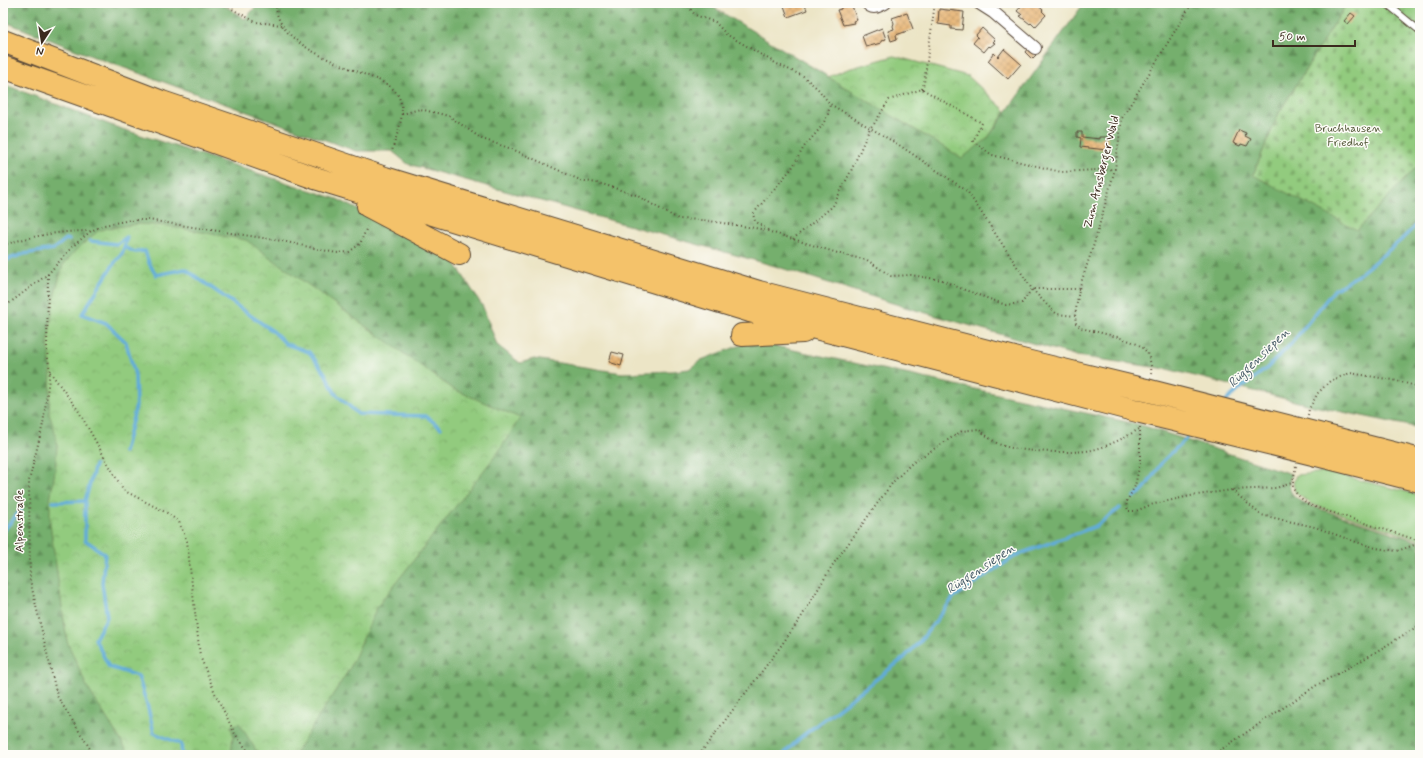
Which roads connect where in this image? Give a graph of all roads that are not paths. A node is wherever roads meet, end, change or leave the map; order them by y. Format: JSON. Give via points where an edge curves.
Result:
{"nodes":[{"id":1,"x":867,"y":3,"type":"edge"},
{"id":2,"x":885,"y":3,"type":"edge"},
{"id":3,"x":979,"y":3,"type":"edge"},
{"id":4,"x":1386,"y":3,"type":"edge"},
{"id":5,"x":1420,"y":31,"type":"edge"},
{"id":6,"x":3,"y":41,"type":"edge"},
{"id":7,"x":1035,"y":48,"type":"dead end"},
{"id":8,"x":3,"y":67,"type":"edge"},
{"id":9,"x":315,"y":178,"type":"junction"},
{"id":10,"x":459,"y":254,"type":"dead end"},
{"id":11,"x":742,"y":335,"type":"dead end"},
{"id":12,"x":908,"y":352,"type":"junction"},
{"id":13,"x":1312,"y":450,"type":"junction"},
{"id":14,"x":1420,"y":460,"type":"edge"},
{"id":15,"x":1420,"y":481,"type":"edge"}],
"edges":[{"from":1,"to":2,"type":"street","via":[[874,7]]},
{"from":3,"to":7,"type":"street"},
{"from":4,"to":5,"type":"lane"},
{"from":6,"to":13,"type":"highway","bridge":true,"via":[[162,102],[385,178],[759,292],[1011,358],[1146,390]]},
{"from":8,"to":9,"type":"highway"},
{"from":9,"to":10,"type":"highway"},
{"from":9,"to":12,"type":"highway","via":[[750,311]]},
{"from":11,"to":12,"type":"highway","via":[[800,331],[881,352]]},
{"from":12,"to":13,"type":"highway","bridge":true,"via":[[1141,412]]},
{"from":13,"to":14,"type":"highway"},
{"from":13,"to":15,"type":"highway"}]}
